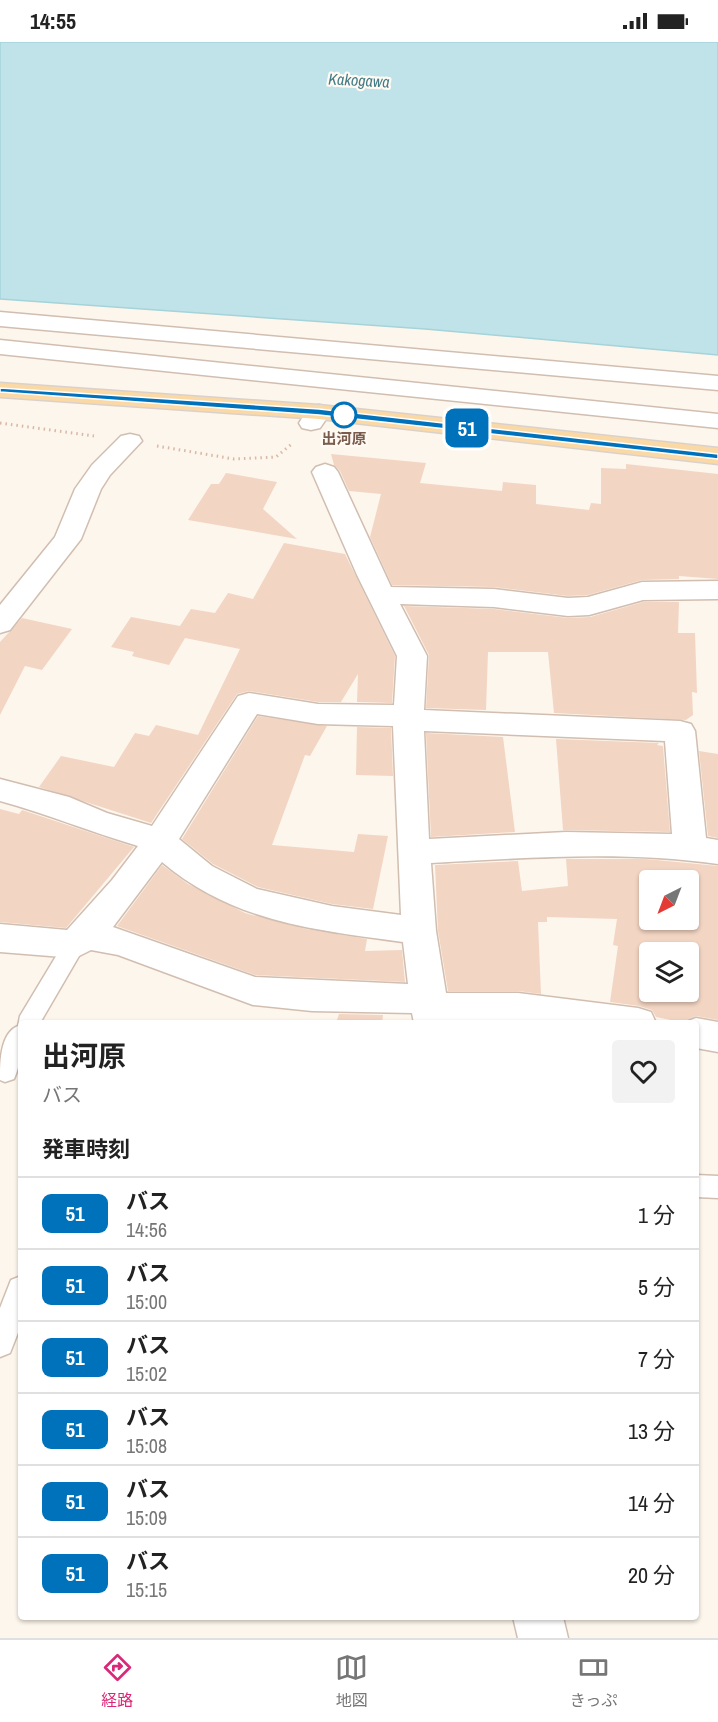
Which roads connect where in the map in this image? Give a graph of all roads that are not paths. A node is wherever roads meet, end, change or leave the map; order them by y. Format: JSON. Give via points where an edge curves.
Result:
{"nodes":[{"id":1,"x":0,"y":319,"type":"edge"},
{"id":2,"x":0,"y":347,"type":"edge"},
{"id":3,"x":718,"y":383,"type":"edge"},
{"id":4,"x":0,"y":390,"type":"edge"},
{"id":5,"x":718,"y":421,"type":"edge"},
{"id":6,"x":130,"y":441,"type":"dead end"},
{"id":7,"x":718,"y":456,"type":"edge"},
{"id":8,"x":325,"y":472,"type":"dead end"},
{"id":9,"x":718,"y":590,"type":"edge"},
{"id":10,"x":381,"y":595,"type":"junction"},
{"id":11,"x":0,"y":624,"type":"edge"},
{"id":12,"x":408,"y":718,"type":"junction"},
{"id":13,"x":0,"y":790,"type":"edge"},
{"id":14,"x":158,"y":840,"type":"junction"},
{"id":15,"x":704,"y":849,"type":"edge"},
{"id":16,"x":413,"y":852,"type":"junction"},
{"id":17,"x":420,"y":931,"type":"junction"},
{"id":18,"x":0,"y":938,"type":"edge"},
{"id":19,"x":80,"y":940,"type":"junction"},
{"id":20,"x":430,"y":1010,"type":"edge"},
{"id":21,"x":30,"y":1020,"type":"edge"},
{"id":22,"x":614,"y":1020,"type":"edge"},
{"id":23,"x":699,"y":1034,"type":"edge"},
{"id":24,"x":718,"y":1037,"type":"edge"},
{"id":25,"x":18,"y":1039,"type":"edge"},
{"id":26,"x":9,"y":1075,"type":"edge"},
{"id":27,"x":699,"y":1186,"type":"edge"},
{"id":28,"x":718,"y":1187,"type":"edge"},
{"id":29,"x":18,"y":1297,"type":"edge"},
{"id":30,"x":0,"y":1344,"type":"edge"},
{"id":31,"x":539,"y":1620,"type":"edge"},
{"id":32,"x":543,"y":1638,"type":"edge"}],
"edges":[{"from":1,"to":3,"type":"street"},
{"from":2,"to":5,"type":"street"},
{"from":4,"to":7,"type":"main road"},
{"from":6,"to":11,"type":"street","via":[[88,489],[68,539]]},
{"from":8,"to":10,"type":"street"},
{"from":9,"to":10,"type":"street","via":[[642,591],[589,606],[551,607],[494,598]]},
{"from":10,"to":12,"type":"street","via":[[412,656]]},
{"from":12,"to":14,"type":"street","via":[[318,714],[249,704]]},
{"from":12,"to":15,"type":"street","via":[[681,731]]},
{"from":12,"to":16,"type":"street"},
{"from":13,"to":14,"type":"street","via":[[58,805],[96,822]]},
{"from":14,"to":17,"type":"street","via":[[200,875],[249,900],[332,920]]},
{"from":14,"to":19,"type":"street","via":[[99,922]]},
{"from":15,"to":16,"type":"street","via":[[602,844]]},
{"from":16,"to":17,"type":"street"},
{"from":17,"to":20,"type":"street"},
{"from":18,"to":19,"type":"street"},
{"from":19,"to":20,"type":"street","via":[[122,942],[253,991]]},
{"from":19,"to":21,"type":"lane"},
{"from":20,"to":22,"type":"street","via":[[518,1008]]},
{"from":23,"to":24,"type":"street"},
{"from":25,"to":26,"type":"lane","via":[[8,1055]]},
{"from":27,"to":28,"type":"lane"},
{"from":29,"to":30,"type":"lane"},
{"from":31,"to":32,"type":"street"}]}
